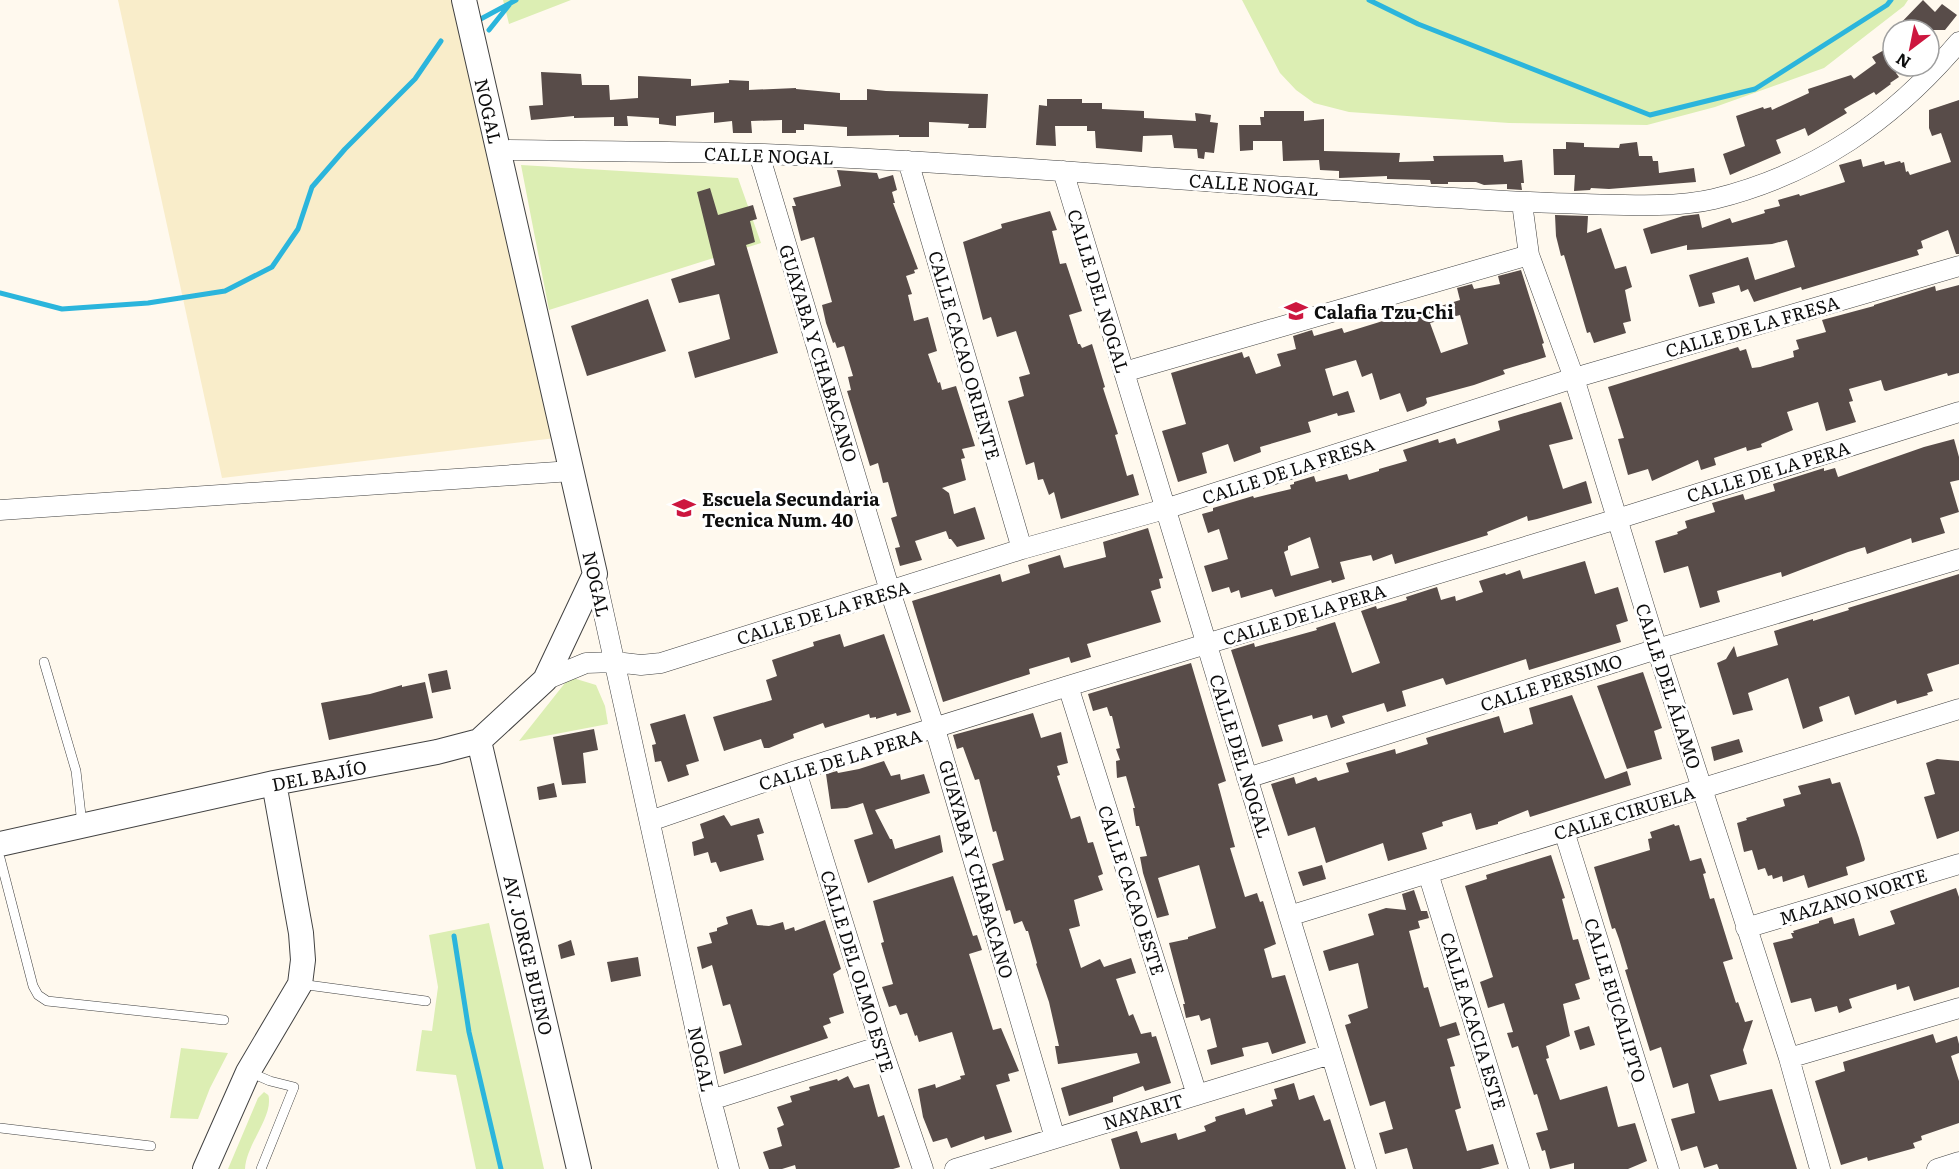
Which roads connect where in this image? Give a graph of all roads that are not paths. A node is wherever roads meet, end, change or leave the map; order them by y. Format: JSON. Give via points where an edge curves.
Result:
{"nodes":[{"id":1,"x":464,"y":0,"type":"edge"},
{"id":2,"x":1959,"y":42,"type":"edge"},
{"id":3,"x":498,"y":150,"type":"junction"},
{"id":4,"x":759,"y":154,"type":"junction"},
{"id":5,"x":908,"y":161,"type":"junction"},
{"id":6,"x":1063,"y":171,"type":"junction"},
{"id":7,"x":1522,"y":203,"type":"junction"},
{"id":8,"x":1529,"y":255,"type":"junction"},
{"id":9,"x":1959,"y":266,"type":"edge"},
{"id":10,"x":1124,"y":372,"type":"junction"},
{"id":11,"x":1574,"y":378,"type":"junction"},
{"id":12,"x":1959,"y":412,"type":"edge"},
{"id":13,"x":572,"y":471,"type":"junction"},
{"id":14,"x":1166,"y":509,"type":"junction"},
{"id":15,"x":0,"y":510,"type":"edge"},
{"id":16,"x":1617,"y":519,"type":"junction"},
{"id":17,"x":1022,"y":549,"type":"junction"},
{"id":18,"x":1959,"y":559,"type":"edge"},
{"id":19,"x":595,"y":574,"type":"junction"},
{"id":20,"x":890,"y":591,"type":"junction"},
{"id":21,"x":1206,"y":643,"type":"junction"},
{"id":22,"x":1657,"y":649,"type":"junction"},
{"id":23,"x":615,"y":662,"type":"junction"},
{"id":24,"x":44,"y":663,"type":"dead end"},
{"id":25,"x":544,"y":680,"type":"junction"},
{"id":26,"x":1068,"y":686,"type":"junction"},
{"id":27,"x":1959,"y":709,"type":"edge"},
{"id":28,"x":935,"y":729,"type":"junction"},
{"id":29,"x":479,"y":741,"type":"junction"},
{"id":30,"x":796,"y":771,"type":"junction"},
{"id":31,"x":1247,"y":778,"type":"junction"},
{"id":32,"x":274,"y":783,"type":"junction"},
{"id":33,"x":1702,"y":788,"type":"junction"},
{"id":34,"x":650,"y":821,"type":"junction"},
{"id":35,"x":82,"y":826,"type":"junction"},
{"id":36,"x":1564,"y":831,"type":"junction"},
{"id":37,"x":0,"y":844,"type":"edge"},
{"id":38,"x":0,"y":858,"type":"edge"},
{"id":39,"x":1959,"y":864,"type":"edge"},
{"id":40,"x":1428,"y":873,"type":"junction"},
{"id":41,"x":1289,"y":916,"type":"junction"},
{"id":42,"x":1746,"y":928,"type":"junction"},
{"id":43,"x":300,"y":984,"type":"junction"},
{"id":44,"x":426,"y":1001,"type":"dead end"},
{"id":45,"x":1959,"y":1008,"type":"edge"},
{"id":46,"x":224,"y":1020,"type":"dead end"},
{"id":47,"x":881,"y":1046,"type":"junction"},
{"id":48,"x":1331,"y":1054,"type":"junction"},
{"id":49,"x":1789,"y":1058,"type":"junction"},
{"id":50,"x":248,"y":1072,"type":"junction"},
{"id":51,"x":1197,"y":1095,"type":"junction"},
{"id":52,"x":711,"y":1100,"type":"junction"},
{"id":53,"x":0,"y":1128,"type":"edge"},
{"id":54,"x":1055,"y":1138,"type":"junction"},
{"id":55,"x":151,"y":1146,"type":"dead end"},
{"id":56,"x":1959,"y":1162,"type":"edge"},
{"id":57,"x":205,"y":1169,"type":"edge"},
{"id":58,"x":261,"y":1169,"type":"edge"},
{"id":59,"x":579,"y":1169,"type":"edge"},
{"id":60,"x":729,"y":1169,"type":"edge"},
{"id":61,"x":923,"y":1169,"type":"edge"},
{"id":62,"x":955,"y":1169,"type":"edge"},
{"id":63,"x":1366,"y":1169,"type":"edge"},
{"id":64,"x":1519,"y":1169,"type":"edge"},
{"id":65,"x":1668,"y":1169,"type":"edge"},
{"id":66,"x":1820,"y":1169,"type":"edge"},
{"id":67,"x":1937,"y":1169,"type":"edge"}],
"edges":[{"from":1,"to":3,"type":"street","name":"NOGAL"},
{"from":2,"to":7,"type":"street","name":"CALLE NOGAL","via":[[1932,74],[1864,133],[1766,184],[1709,200],[1642,206]]},
{"from":3,"to":4,"type":"street","name":"CALLE NOGAL"},
{"from":3,"to":13,"type":"street","name":"NOGAL"},
{"from":4,"to":5,"type":"street","name":"CALLE NOGAL"},
{"from":4,"to":20,"type":"street","name":"GUAYABA Y CHABACANO"},
{"from":5,"to":6,"type":"street","name":"CALLE NOGAL"},
{"from":5,"to":17,"type":"street","name":"CALLE CACAO ORIENTE"},
{"from":6,"to":7,"type":"street","name":"CALLE NOGAL"},
{"from":6,"to":10,"type":"street","name":"CALLE DEL NOGAL"},
{"from":7,"to":8,"type":"street","name":"CALLE DEL ÁLAMO"},
{"from":8,"to":10,"type":"street"},
{"from":8,"to":11,"type":"street","name":"CALLE DEL ÁLAMO"},
{"from":9,"to":11,"type":"street","name":"CALLE DE LA FRESA"},
{"from":10,"to":14,"type":"street","name":"CALLE DEL NOGAL"},
{"from":11,"to":14,"type":"street","name":"CALLE DE LA FRESA"},
{"from":11,"to":16,"type":"street","name":"CALLE DEL ÁLAMO"},
{"from":12,"to":16,"type":"street","name":"CALLE DE LA PERA"},
{"from":13,"to":15,"type":"street"},
{"from":13,"to":19,"type":"street","name":"NOGAL"},
{"from":14,"to":17,"type":"street","name":"CALLE DE LA FRESA"},
{"from":14,"to":21,"type":"street","name":"CALLE DEL NOGAL"},
{"from":16,"to":21,"type":"street","name":"CALLE DE LA PERA"},
{"from":16,"to":22,"type":"street","name":"CALLE DEL ÁLAMO"},
{"from":17,"to":20,"type":"street","name":"CALLE DE LA FRESA"},
{"from":18,"to":22,"type":"street","name":"CALLE PERSIMO"},
{"from":19,"to":23,"type":"street","name":"NOGAL"},
{"from":19,"to":25,"type":"street"},
{"from":20,"to":23,"type":"street","name":"CALLE DE LA FRESA","via":[[661,663]]},
{"from":20,"to":28,"type":"street","name":"GUAYABA Y CHABACANO"},
{"from":21,"to":26,"type":"street","name":"CALLE DE LA PERA"},
{"from":21,"to":31,"type":"street","name":"CALLE DEL NOGAL"},
{"from":22,"to":31,"type":"street","name":"CALLE PERSIMO"},
{"from":22,"to":33,"type":"street","name":"CALLE DEL ÁLAMO"},
{"from":23,"to":25,"type":"street","name":"DEL BAJÍO","via":[[586,663]]},
{"from":23,"to":34,"type":"street","name":"NOGAL"},
{"from":24,"to":35,"type":"lane","via":[[76,771]]},
{"from":25,"to":29,"type":"street","name":"DEL BAJÍO"},
{"from":26,"to":28,"type":"street","name":"CALLE DE LA PERA"},
{"from":26,"to":51,"type":"street","name":"CALLE CACAO ESTE"},
{"from":27,"to":33,"type":"street","name":"CALLE CIRUELA"},
{"from":28,"to":30,"type":"street","name":"CALLE DE LA PERA"},
{"from":28,"to":54,"type":"street","name":"GUAYABA Y CHABACANO"},
{"from":29,"to":32,"type":"street","name":"DEL BAJÍO"},
{"from":29,"to":59,"type":"street","name":"AV. JORGE BUENO"},
{"from":30,"to":34,"type":"street","name":"CALLE DE LA PERA"},
{"from":30,"to":47,"type":"street","name":"CALLE DEL OLMO ESTE"},
{"from":31,"to":41,"type":"street","name":"CALLE DEL NOGAL"},
{"from":32,"to":35,"type":"street","name":"DEL BAJÍO"},
{"from":32,"to":43,"type":"street","via":[[301,933]]},
{"from":33,"to":36,"type":"street","name":"CALLE CIRUELA"},
{"from":33,"to":42,"type":"street","name":"CALLE DEL ÁLAMO"},
{"from":34,"to":52,"type":"street","name":"NOGAL"},
{"from":35,"to":37,"type":"street","name":"DEL BAJÍO"},
{"from":36,"to":40,"type":"street","name":"CALLE CIRUELA"},
{"from":36,"to":65,"type":"street","name":"CALLE EUCALIPTO"},
{"from":38,"to":46,"type":"lane","via":[[38,995],[47,1001]]},
{"from":39,"to":42,"type":"street","name":"MAZANO NORTE"},
{"from":40,"to":41,"type":"street","name":"CALLE CIRUELA"},
{"from":40,"to":64,"type":"street","name":"CALLE ACACIA ESTE"},
{"from":41,"to":48,"type":"street","name":"CALLE DEL NOGAL"},
{"from":42,"to":49,"type":"street","name":"CALLE DEL ÁLAMO"},
{"from":43,"to":44,"type":"lane"},
{"from":43,"to":50,"type":"street"},
{"from":45,"to":49,"type":"street"},
{"from":47,"to":52,"type":"street"},
{"from":47,"to":61,"type":"street","name":"CALLE DEL OLMO ESTE"},
{"from":48,"to":51,"type":"street","name":"NAYARIT"},
{"from":48,"to":63,"type":"street","name":"CALLE DEL NOGAL"},
{"from":49,"to":66,"type":"street","name":"CALLE DEL ÁLAMO"},
{"from":50,"to":57,"type":"street"},
{"from":50,"to":58,"type":"lane","via":[[294,1087]]},
{"from":51,"to":54,"type":"street","name":"NAYARIT"},
{"from":52,"to":60,"type":"street","name":"NOGAL"},
{"from":53,"to":55,"type":"lane"},
{"from":54,"to":62,"type":"street","name":"NAYARIT"},
{"from":56,"to":67,"type":"street"}]}
